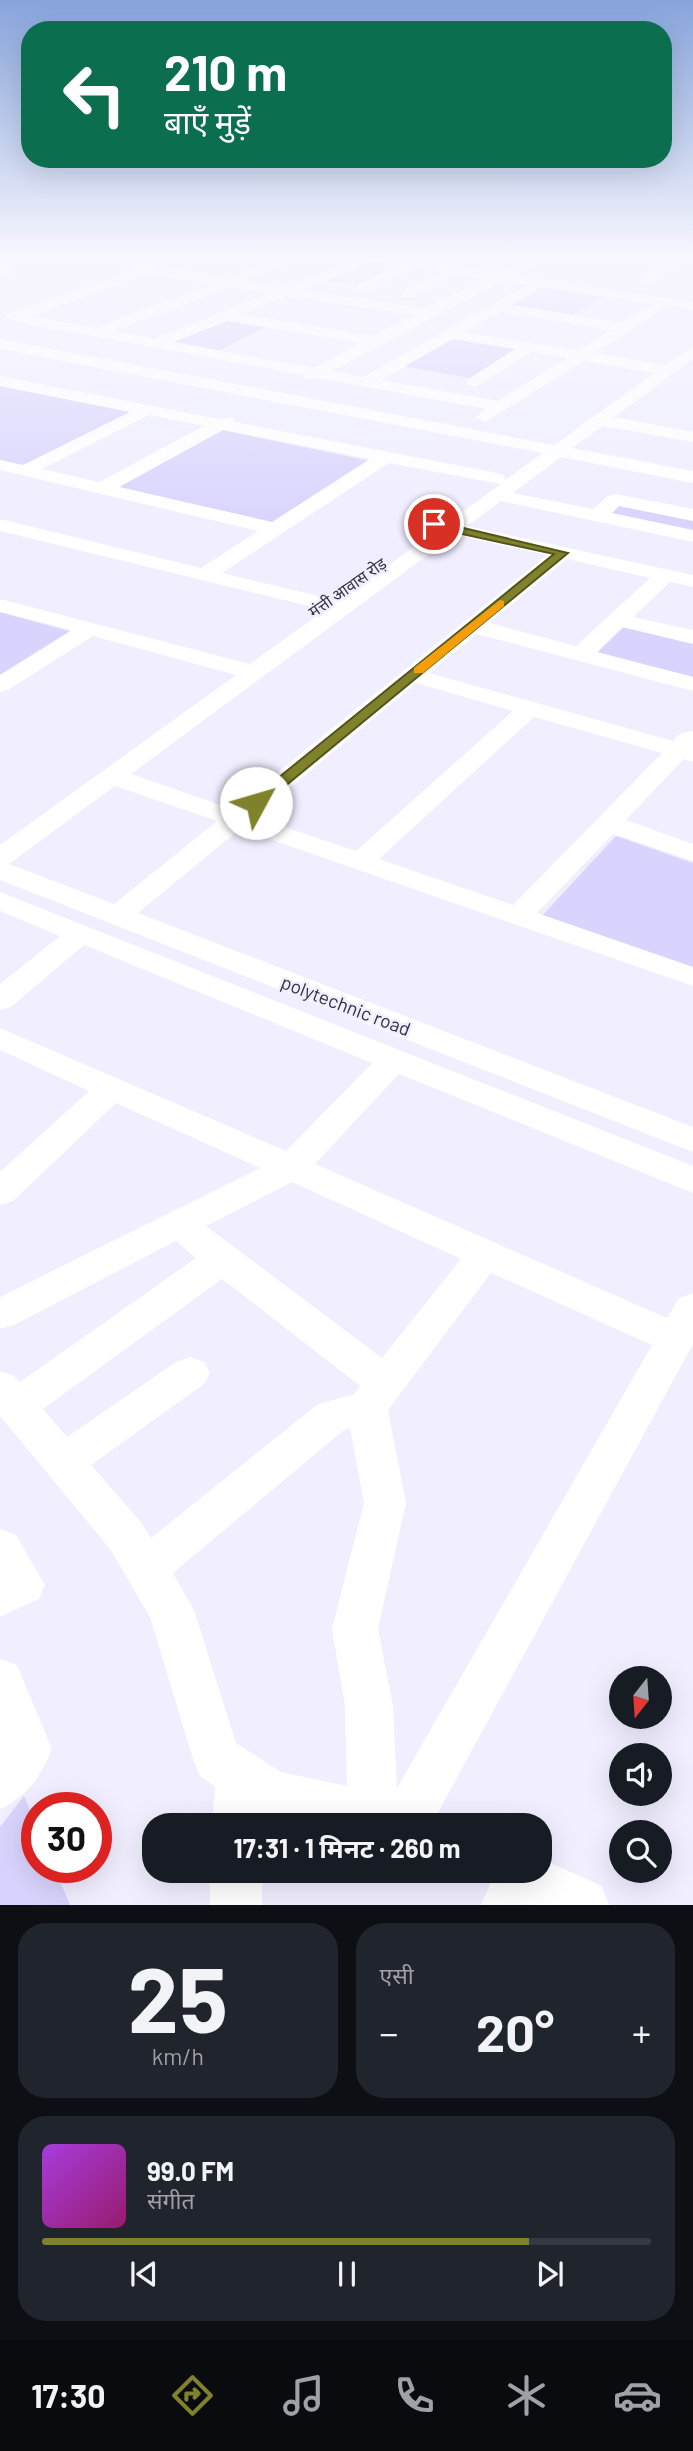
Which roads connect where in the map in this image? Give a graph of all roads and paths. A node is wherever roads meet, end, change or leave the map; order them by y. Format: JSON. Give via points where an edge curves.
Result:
{"nodes":[{"id":1,"x":10,"y":346,"type":"edge"},
{"id":2,"x":168,"y":346,"type":"edge"},
{"id":3,"x":237,"y":346,"type":"edge"},
{"id":4,"x":367,"y":346,"type":"edge"},
{"id":5,"x":429,"y":346,"type":"edge"},
{"id":6,"x":522,"y":346,"type":"edge"},
{"id":7,"x":596,"y":346,"type":"edge"},
{"id":8,"x":686,"y":346,"type":"edge"},
{"id":9,"x":529,"y":347,"type":"junction"},
{"id":10,"x":693,"y":352,"type":"edge"},
{"id":11,"x":289,"y":354,"type":"dead end"},
{"id":12,"x":56,"y":355,"type":"junction"},
{"id":13,"x":218,"y":355,"type":"junction"},
{"id":14,"x":581,"y":356,"type":"junction"},
{"id":15,"x":267,"y":364,"type":"junction"},
{"id":16,"x":392,"y":367,"type":"junction"},
{"id":17,"x":661,"y":369,"type":"junction"},
{"id":18,"x":420,"y":372,"type":"dead end"},
{"id":19,"x":316,"y":373,"type":"junction"},
{"id":20,"x":0,"y":380,"type":"edge"},
{"id":21,"x":366,"y":382,"type":"junction"},
{"id":22,"x":526,"y":391,"type":"junction"},
{"id":23,"x":273,"y":396,"type":"junction"},
{"id":24,"x":501,"y":407,"type":"junction"},
{"id":25,"x":147,"y":410,"type":"junction"},
{"id":26,"x":600,"y":420,"type":"junction"},
{"id":27,"x":221,"y":424,"type":"junction"},
{"id":28,"x":461,"y":432,"type":"junction"},
{"id":29,"x":692,"y":436,"type":"edge"},
{"id":30,"x":550,"y":449,"type":"junction"},
{"id":31,"x":386,"y":457,"type":"junction"},
{"id":32,"x":0,"y":465,"type":"edge"},
{"id":33,"x":25,"y":471,"type":"junction"},
{"id":34,"x":693,"y":477,"type":"edge"},
{"id":35,"x":497,"y":487,"type":"junction"},
{"id":36,"x":101,"y":489,"type":"junction"},
{"id":37,"x":693,"y":515,"type":"edge"},
{"id":38,"x":597,"y":516,"type":"junction"},
{"id":39,"x":0,"y":525,"type":"edge"},
{"id":40,"x":443,"y":526,"type":"junction"},
{"id":41,"x":275,"y":529,"type":"junction"},
{"id":42,"x":693,"y":536,"type":"edge"},
{"id":43,"x":562,"y":553,"type":"junction"},
{"id":44,"x":204,"y":575,"type":"junction"},
{"id":45,"x":666,"y":575,"type":"junction"},
{"id":46,"x":693,"y":582,"type":"edge"},
{"id":47,"x":0,"y":606,"type":"edge"},
{"id":48,"x":332,"y":606,"type":"junction"},
{"id":49,"x":618,"y":620,"type":"junction"},
{"id":50,"x":473,"y":626,"type":"junction"},
{"id":51,"x":89,"y":629,"type":"junction"},
{"id":52,"x":693,"y":637,"type":"edge"},
{"id":53,"x":581,"y":654,"type":"junction"},
{"id":54,"x":244,"y":670,"type":"junction"},
{"id":55,"x":412,"y":675,"type":"junction"},
{"id":56,"x":693,"y":684,"type":"edge"},
{"id":57,"x":0,"y":685,"type":"edge"},
{"id":58,"x":530,"y":708,"type":"junction"},
{"id":59,"x":688,"y":746,"type":"edge"},
{"id":60,"x":112,"y":776,"type":"junction"},
{"id":61,"x":236,"y":819,"type":"junction"},
{"id":62,"x":608,"y":823,"type":"junction"},
{"id":63,"x":0,"y":833,"type":"edge"},
{"id":64,"x":693,"y":853,"type":"edge"},
{"id":65,"x":0,"y":858,"type":"edge"},
{"id":66,"x":360,"y":862,"type":"junction"},
{"id":67,"x":0,"y":870,"type":"edge"},
{"id":68,"x":0,"y":901,"type":"edge"},
{"id":69,"x":117,"y":916,"type":"junction"},
{"id":70,"x":518,"y":917,"type":"junction"},
{"id":71,"x":81,"y":933,"type":"junction"},
{"id":72,"x":693,"y":977,"type":"edge"},
{"id":73,"x":0,"y":1000,"type":"edge"},
{"id":74,"x":0,"y":1038,"type":"edge"},
{"id":75,"x":394,"y":1059,"type":"junction"},
{"id":76,"x":112,"y":1088,"type":"junction"},
{"id":77,"x":693,"y":1140,"type":"edge"},
{"id":78,"x":290,"y":1167,"type":"junction"},
{"id":79,"x":693,"y":1180,"type":"edge"},
{"id":80,"x":0,"y":1192,"type":"edge"},
{"id":81,"x":180,"y":1224,"type":"junction"},
{"id":82,"x":485,"y":1254,"type":"junction"},
{"id":83,"x":222,"y":1259,"type":"junction"},
{"id":84,"x":0,"y":1314,"type":"edge"},
{"id":85,"x":684,"y":1324,"type":"edge"},
{"id":86,"x":190,"y":1373,"type":"dead end"},
{"id":87,"x":376,"y":1395,"type":"junction"},
{"id":88,"x":8,"y":1396,"type":"edge"},
{"id":89,"x":64,"y":1462,"type":"junction"},
{"id":90,"x":0,"y":1549,"type":"edge"},
{"id":91,"x":146,"y":1569,"type":"junction"},
{"id":92,"x":0,"y":1596,"type":"edge"},
{"id":93,"x":0,"y":1681,"type":"edge"},
{"id":94,"x":241,"y":1776,"type":"junction"},
{"id":95,"x":0,"y":1784,"type":"edge"},
{"id":96,"x":238,"y":1813,"type":"edge"},
{"id":97,"x":355,"y":1813,"type":"edge"},
{"id":98,"x":395,"y":1813,"type":"edge"},
{"id":99,"x":402,"y":1813,"type":"edge"},
{"id":100,"x":236,"y":1883,"type":"edge"},
{"id":101,"x":513,"y":1884,"type":"edge"},
{"id":102,"x":236,"y":1905,"type":"edge"},
{"id":103,"x":583,"y":1905,"type":"edge"}],
"edges":[{"from":1,"to":12,"type":"street"},
{"from":2,"to":13,"type":"street"},
{"from":3,"to":13,"type":"street"},
{"from":4,"to":19,"type":"street"},
{"from":5,"to":16,"type":"street"},
{"from":6,"to":9,"type":"street"},
{"from":7,"to":14,"type":"street"},
{"from":8,"to":17,"type":"street"},
{"from":9,"to":14,"type":"street"},
{"from":9,"to":22,"type":"street","via":[[468,380]]},
{"from":10,"to":17,"type":"street"},
{"from":11,"to":15,"type":"street"},
{"from":12,"to":20,"type":"street"},
{"from":12,"to":23,"type":"street"},
{"from":13,"to":15,"type":"street"},
{"from":14,"to":17,"type":"street"},
{"from":14,"to":22,"type":"street"},
{"from":15,"to":19,"type":"street"},
{"from":16,"to":18,"type":"street"},
{"from":16,"to":21,"type":"street"},
{"from":17,"to":26,"type":"street"},
{"from":17,"to":30,"type":"street"},
{"from":19,"to":21,"type":"street"},
{"from":19,"to":23,"type":"street"},
{"from":20,"to":25,"type":"street"},
{"from":21,"to":24,"type":"street"},
{"from":22,"to":24,"type":"street"},
{"from":23,"to":27,"type":"street"},
{"from":23,"to":28,"type":"street"},
{"from":24,"to":28,"type":"street"},
{"from":25,"to":27,"type":"street"},
{"from":25,"to":33,"type":"street"},
{"from":26,"to":29,"type":"street"},
{"from":26,"to":30,"type":"street"},
{"from":27,"to":31,"type":"street"},
{"from":27,"to":36,"type":"street"},
{"from":28,"to":30,"type":"street"},
{"from":30,"to":34,"type":"street"},
{"from":30,"to":35,"type":"street"},
{"from":31,"to":35,"type":"street"},
{"from":31,"to":41,"type":"street"},
{"from":32,"to":33,"type":"street"},
{"from":33,"to":36,"type":"street"},
{"from":35,"to":38,"type":"street"},
{"from":35,"to":40,"type":"street"},
{"from":36,"to":41,"type":"street"},
{"from":37,"to":38,"type":"street","via":[[615,500]]},
{"from":38,"to":42,"type":"street"},
{"from":39,"to":44,"type":"street"},
{"from":40,"to":43,"type":"street"},
{"from":40,"to":48,"type":"street"},
{"from":41,"to":44,"type":"street"},
{"from":43,"to":45,"type":"street"},
{"from":43,"to":50,"type":"street"},
{"from":44,"to":48,"type":"street"},
{"from":45,"to":46,"type":"street"},
{"from":45,"to":49,"type":"street"},
{"from":47,"to":51,"type":"street"},
{"from":48,"to":54,"type":"street"},
{"from":49,"to":52,"type":"street"},
{"from":49,"to":53,"type":"street"},
{"from":50,"to":53,"type":"street"},
{"from":50,"to":55,"type":"street"},
{"from":51,"to":54,"type":"street"},
{"from":51,"to":57,"type":"street"},
{"from":53,"to":56,"type":"street"},
{"from":54,"to":60,"type":"street"},
{"from":54,"to":63,"type":"street"},
{"from":55,"to":58,"type":"street"},
{"from":55,"to":61,"type":"street"},
{"from":58,"to":59,"type":"street"},
{"from":58,"to":66,"type":"street"},
{"from":59,"to":62,"type":"street"},
{"from":60,"to":61,"type":"street"},
{"from":60,"to":65,"type":"street"},
{"from":61,"to":66,"type":"street"},
{"from":61,"to":69,"type":"street"},
{"from":62,"to":64,"type":"street"},
{"from":62,"to":70,"type":"street"},
{"from":66,"to":70,"type":"street"},
{"from":67,"to":69,"type":"street","name":"polytechnic road"},
{"from":68,"to":71,"type":"street"},
{"from":69,"to":77,"type":"street","name":"polytechnic road"},
{"from":70,"to":72,"type":"street"},
{"from":71,"to":73,"type":"street"},
{"from":71,"to":75,"type":"street"},
{"from":74,"to":76,"type":"street"},
{"from":75,"to":78,"type":"street"},
{"from":75,"to":79,"type":"street"},
{"from":76,"to":78,"type":"street"},
{"from":76,"to":80,"type":"street"},
{"from":78,"to":81,"type":"street"},
{"from":78,"to":82,"type":"street"},
{"from":81,"to":83,"type":"street"},
{"from":81,"to":84,"type":"street"},
{"from":82,"to":85,"type":"street"},
{"from":82,"to":87,"type":"street"},
{"from":83,"to":87,"type":"street"},
{"from":83,"to":88,"type":"street"},
{"from":85,"to":99,"type":"street"},
{"from":86,"to":89,"type":"street"},
{"from":87,"to":91,"type":"street","via":[[332,1416]]},
{"from":87,"to":98,"type":"street","via":[[384,1503],[355,1629]]},
{"from":88,"to":89,"type":"street"},
{"from":89,"to":91,"type":"street","via":[[125,1535]]},
{"from":90,"to":92,"type":"street","via":[[23,1585]]},
{"from":91,"to":94,"type":"street","via":[[171,1610],[217,1759]]},
{"from":93,"to":95,"type":"street","via":[[28,1749]]},
{"from":94,"to":96,"type":"street"},
{"from":94,"to":97,"type":"street","via":[[271,1795]]},
{"from":100,"to":102,"type":"street"},
{"from":101,"to":103,"type":"street"}]}
